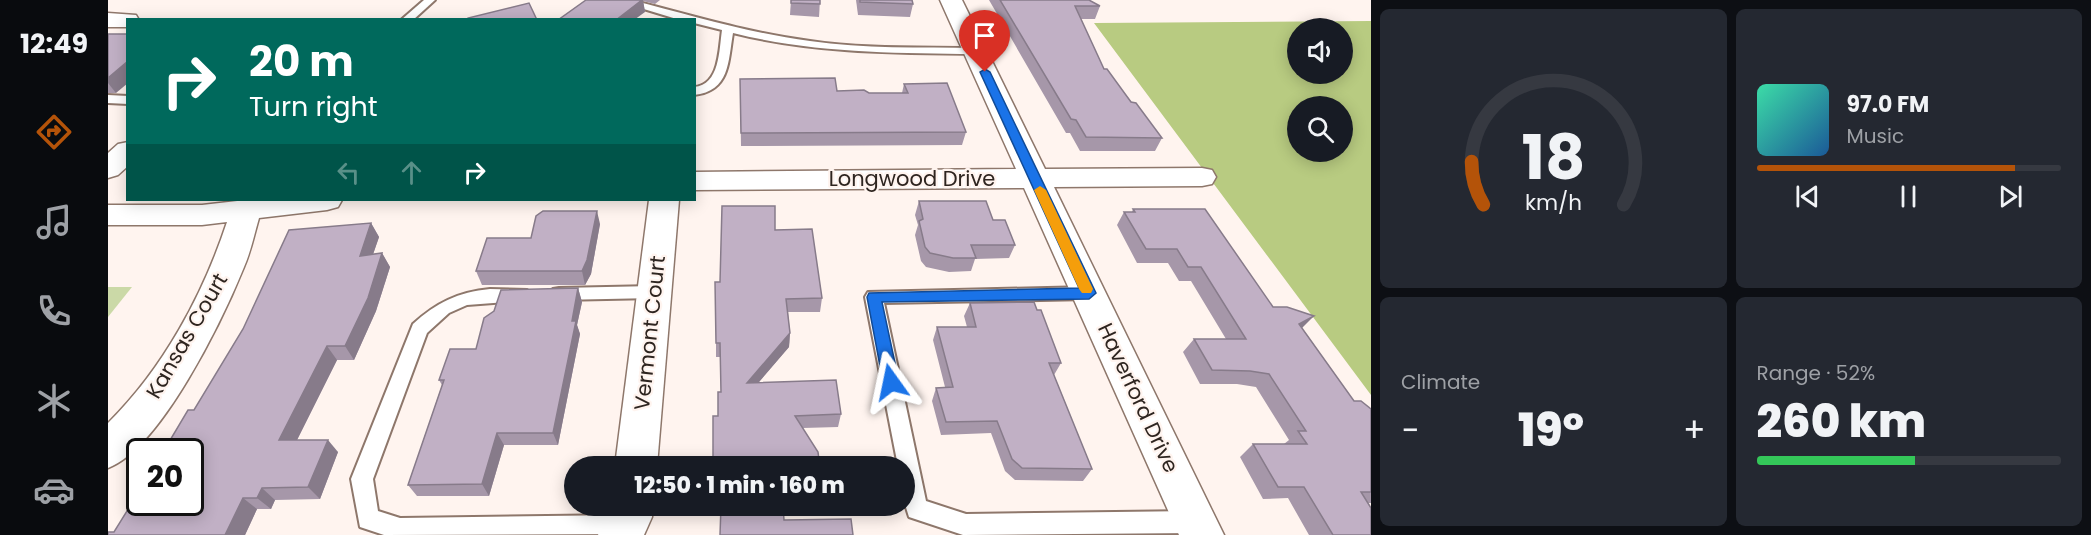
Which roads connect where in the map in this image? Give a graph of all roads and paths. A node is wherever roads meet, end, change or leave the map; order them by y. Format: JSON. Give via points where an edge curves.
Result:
{"nodes":[{"id":1,"x":429,"y":0,"type":"edge"},
{"id":2,"x":619,"y":0,"type":"edge"},
{"id":3,"x":951,"y":0,"type":"edge"},
{"id":4,"x":408,"y":18,"type":"edge"},
{"id":5,"x":692,"y":18,"type":"edge"},
{"id":6,"x":696,"y":19,"type":"edge"},
{"id":7,"x":108,"y":20,"type":"edge"},
{"id":8,"x":126,"y":20,"type":"edge"},
{"id":9,"x":728,"y":27,"type":"junction"},
{"id":10,"x":975,"y":51,"type":"junction"},
{"id":11,"x":696,"y":91,"type":"edge"},
{"id":12,"x":108,"y":99,"type":"edge"},
{"id":13,"x":126,"y":100,"type":"edge"},
{"id":14,"x":126,"y":152,"type":"edge"},
{"id":15,"x":108,"y":169,"type":"edge"},
{"id":16,"x":1202,"y":177,"type":"dead end"},
{"id":17,"x":1035,"y":178,"type":"junction"},
{"id":18,"x":696,"y":181,"type":"edge"},
{"id":19,"x":319,"y":201,"type":"edge"},
{"id":20,"x":664,"y":201,"type":"edge"},
{"id":21,"x":246,"y":210,"type":"junction"},
{"id":22,"x":108,"y":215,"type":"edge"},
{"id":23,"x":654,"y":292,"type":"junction"},
{"id":24,"x":1089,"y":293,"type":"junction"},
{"id":25,"x":108,"y":450,"type":"edge"},
{"id":26,"x":637,"y":456,"type":"edge"},
{"id":27,"x":626,"y":522,"type":"edge"},
{"id":28,"x":1199,"y":529,"type":"edge"}],
"edges":[{"from":1,"to":4,"type":"lane"},
{"from":2,"to":5,"type":"lane"},
{"from":3,"to":10,"type":"street","name":"Haverford Drive"},
{"from":6,"to":9,"type":"lane"},
{"from":7,"to":8,"type":"street"},
{"from":9,"to":10,"type":"lane","via":[[809,45]]},
{"from":9,"to":11,"type":"lane","via":[[720,76],[704,90]]},
{"from":10,"to":17,"type":"street","name":"Haverford Drive"},
{"from":12,"to":13,"type":"lane"},
{"from":14,"to":15,"type":"street"},
{"from":16,"to":17,"type":"street","name":"Longwood Drive"},
{"from":17,"to":18,"type":"street","name":"Longwood Drive"},
{"from":17,"to":24,"type":"street","name":"Haverford Drive"},
{"from":19,"to":21,"type":"street"},
{"from":20,"to":23,"type":"street","name":"Vermont Court"},
{"from":21,"to":22,"type":"street","via":[[202,215]]},
{"from":21,"to":25,"type":"street","name":"Kansas Court","via":[[225,275],[188,345],[152,400]]},
{"from":23,"to":26,"type":"street","name":"Vermont Court"},
{"from":23,"to":27,"type":"lane","via":[[472,296],[449,304],[420,329],[362,479],[368,519],[400,529]]},
{"from":24,"to":28,"type":"street","name":"Haverford Drive"},
{"from":24,"to":28,"type":"lane","via":[[874,297],[918,509],[966,525]]}]}
